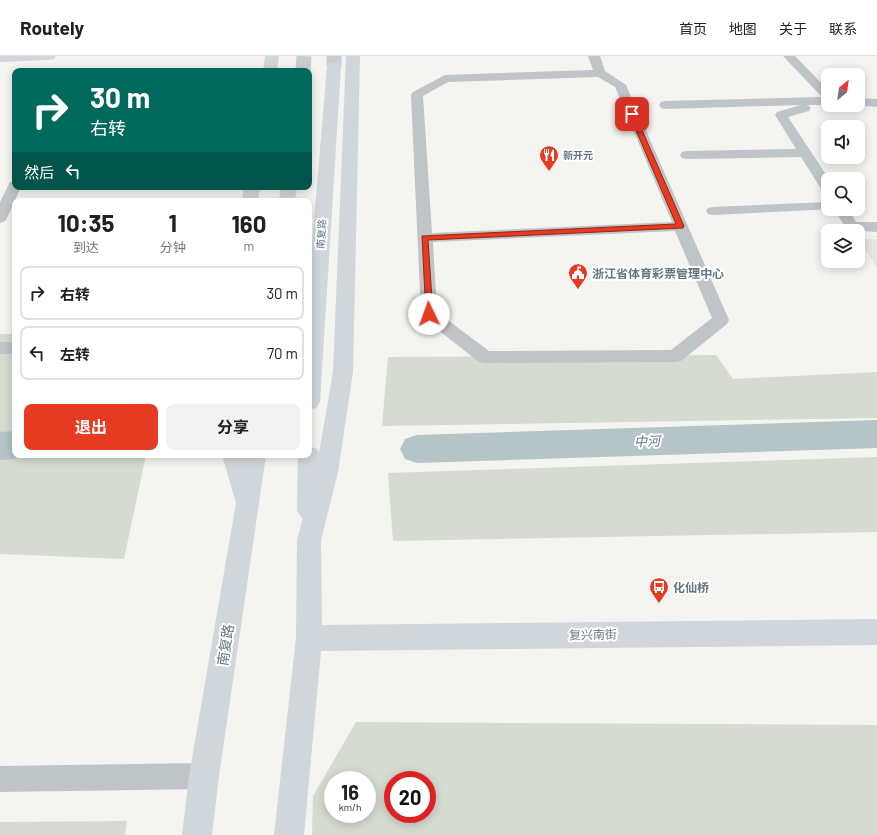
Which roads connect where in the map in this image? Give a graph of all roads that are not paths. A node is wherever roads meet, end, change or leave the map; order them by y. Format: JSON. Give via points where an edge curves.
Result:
{"nodes":[{"id":1,"x":48,"y":56,"type":"edge"},
{"id":2,"x":272,"y":56,"type":"edge"},
{"id":3,"x":353,"y":56,"type":"tunnel mouth"},
{"id":4,"x":594,"y":56,"type":"edge"},
{"id":5,"x":789,"y":56,"type":"edge"},
{"id":6,"x":0,"y":58,"type":"edge"},
{"id":7,"x":334,"y":66,"type":"tunnel mouth"},
{"id":8,"x":270,"y":68,"type":"edge"},
{"id":9,"x":600,"y":73,"type":"junction"},
{"id":10,"x":821,"y":90,"type":"edge"},
{"id":11,"x":821,"y":102,"type":"edge"},
{"id":12,"x":865,"y":102,"type":"edge"},
{"id":13,"x":877,"y":103,"type":"edge"},
{"id":14,"x":821,"y":104,"type":"edge"},
{"id":15,"x":665,"y":105,"type":"dead end"},
{"id":16,"x":805,"y":153,"type":"junction"},
{"id":17,"x":687,"y":156,"type":"dead end"},
{"id":18,"x":821,"y":178,"type":"edge"},
{"id":19,"x":9,"y":193,"type":"edge"},
{"id":20,"x":821,"y":206,"type":"edge"},
{"id":21,"x":713,"y":211,"type":"dead end"},
{"id":22,"x":845,"y":216,"type":"edge"},
{"id":23,"x":0,"y":218,"type":"edge"},
{"id":24,"x":681,"y":226,"type":"junction"},
{"id":25,"x":877,"y":226,"type":"edge"},
{"id":26,"x":425,"y":238,"type":"junction"},
{"id":27,"x":0,"y":348,"type":"edge"},
{"id":28,"x":12,"y":348,"type":"edge"},
{"id":29,"x":312,"y":362,"type":"edge"},
{"id":30,"x":234,"y":458,"type":"edge"},
{"id":31,"x":255,"y":458,"type":"edge"},
{"id":32,"x":309,"y":458,"type":"edge"},
{"id":33,"x":247,"y":506,"type":"junction"},
{"id":34,"x":309,"y":540,"type":"junction"},
{"id":35,"x":877,"y":632,"type":"edge"},
{"id":36,"x":309,"y":638,"type":"junction"},
{"id":37,"x":204,"y":776,"type":"junction"},
{"id":38,"x":0,"y":779,"type":"edge"},
{"id":39,"x":197,"y":835,"type":"edge"},
{"id":40,"x":289,"y":835,"type":"edge"}],
"edges":[{"from":1,"to":6,"type":"main road"},
{"from":2,"to":8,"type":"main road"},
{"from":3,"to":34,"type":"main road","via":[[343,372],[327,472]]},
{"from":4,"to":9,"type":"lane"},
{"from":5,"to":10,"type":"lane"},
{"from":7,"to":29,"type":"main road","name":"南复路"},
{"from":9,"to":24,"type":"lane","via":[[620,85]]},
{"from":9,"to":26,"type":"lane","via":[[445,80],[417,95]]},
{"from":11,"to":15,"type":"lane"},
{"from":12,"to":13,"type":"lane"},
{"from":14,"to":16,"type":"lane","via":[[781,115]]},
{"from":16,"to":17,"type":"lane"},
{"from":16,"to":18,"type":"lane"},
{"from":19,"to":23,"type":"lane"},
{"from":20,"to":21,"type":"lane"},
{"from":22,"to":25,"type":"lane","via":[[852,227]]},
{"from":24,"to":26,"type":"lane"},
{"from":24,"to":26,"type":"lane","via":[[721,320],[675,356],[485,357],[429,314]]},
{"from":27,"to":28,"type":"lane"},
{"from":30,"to":33,"type":"main road"},
{"from":31,"to":33,"type":"main road","name":"南复路"},
{"from":32,"to":34,"type":"main road"},
{"from":33,"to":37,"type":"main road","name":"南复路"},
{"from":34,"to":36,"type":"main road"},
{"from":35,"to":36,"type":"main road","name":"复兴南街"},
{"from":36,"to":40,"type":"main road"},
{"from":37,"to":38,"type":"lane"},
{"from":37,"to":39,"type":"main road","name":"南复路"}]}
